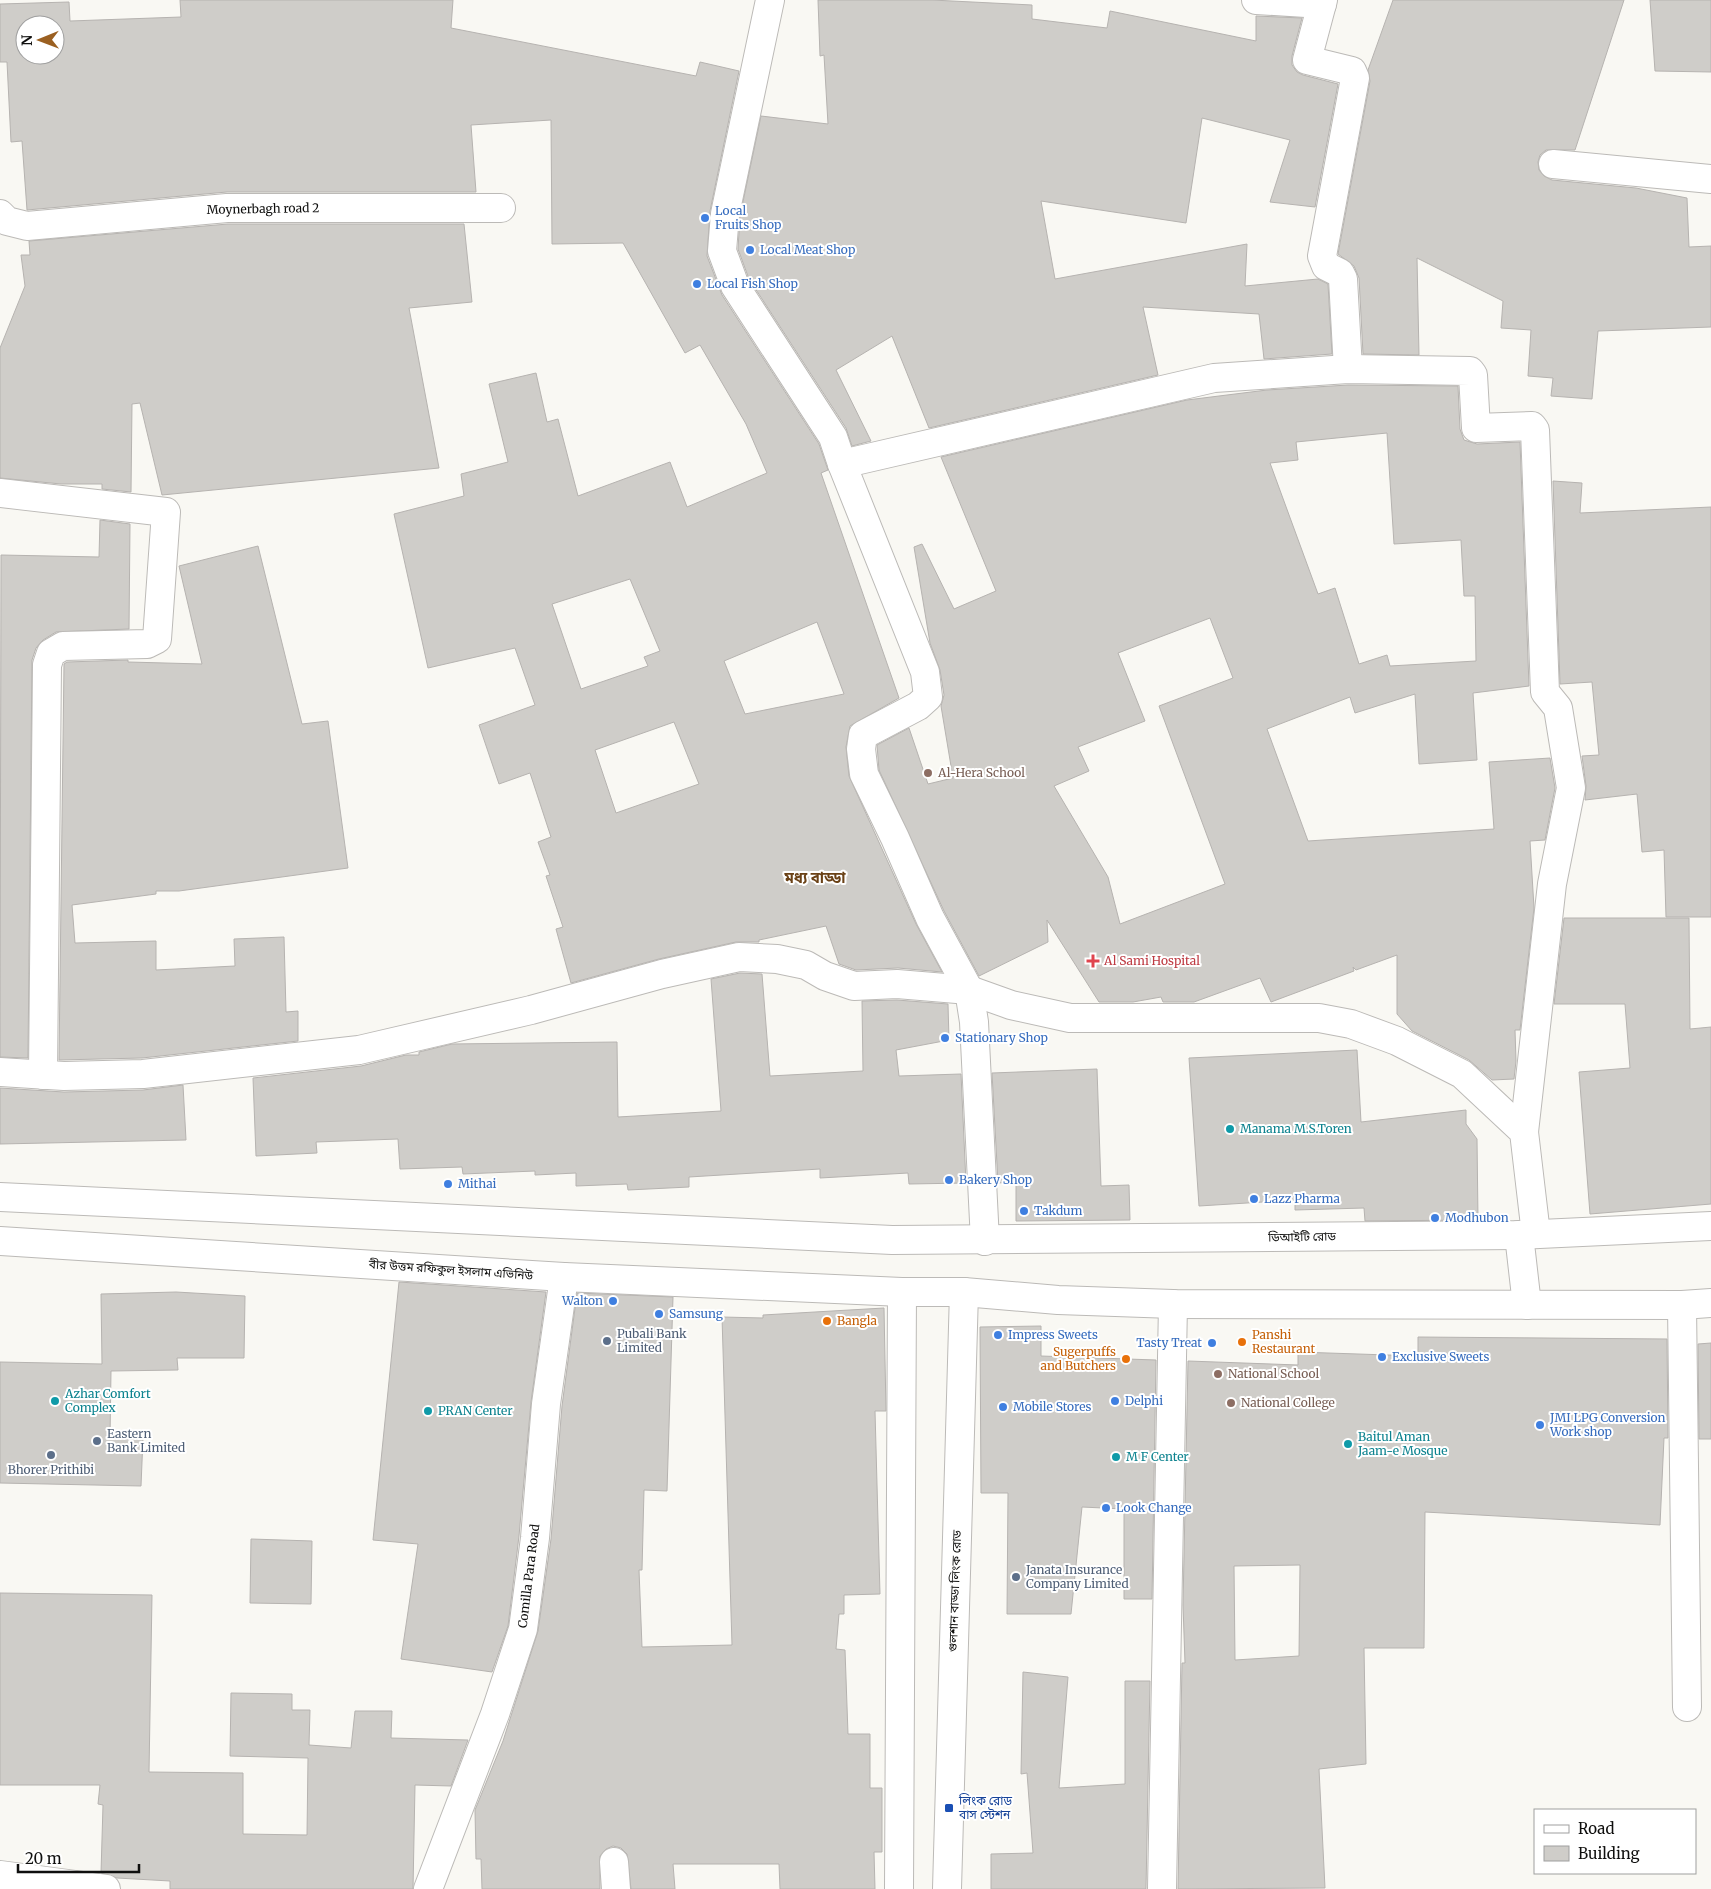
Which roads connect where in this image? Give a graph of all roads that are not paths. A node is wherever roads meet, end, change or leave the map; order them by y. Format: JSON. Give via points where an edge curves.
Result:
{"nodes":[{"id":1,"x":770,"y":0,"type":"edge"},
{"id":2,"x":1256,"y":0,"type":"edge"},
{"id":3,"x":1322,"y":2,"type":"edge"},
{"id":4,"x":1553,"y":164,"type":"dead end"},
{"id":5,"x":1711,"y":179,"type":"edge"},
{"id":6,"x":501,"y":208,"type":"dead end"},
{"id":7,"x":0,"y":214,"type":"edge"},
{"id":8,"x":1348,"y":369,"type":"junction"},
{"id":9,"x":842,"y":464,"type":"junction"},
{"id":10,"x":0,"y":493,"type":"edge"},
{"id":11,"x":969,"y":990,"type":"junction"},
{"id":12,"x":0,"y":1072,"type":"edge"},
{"id":13,"x":42,"y":1075,"type":"junction"},
{"id":14,"x":1524,"y":1132,"type":"junction"},
{"id":15,"x":0,"y":1197,"type":"edge"},
{"id":16,"x":1711,"y":1226,"type":"edge"},
{"id":17,"x":1528,"y":1234,"type":"junction"},
{"id":18,"x":0,"y":1241,"type":"edge"},
{"id":19,"x":985,"y":1241,"type":"junction"},
{"id":20,"x":564,"y":1277,"type":"junction"},
{"id":21,"x":902,"y":1292,"type":"junction"},
{"id":22,"x":964,"y":1292,"type":"junction"},
{"id":23,"x":1711,"y":1303,"type":"edge"},
{"id":24,"x":1173,"y":1304,"type":"junction"},
{"id":25,"x":1527,"y":1305,"type":"junction"},
{"id":26,"x":1682,"y":1305,"type":"junction"},
{"id":27,"x":1687,"y":1707,"type":"dead end"},
{"id":28,"x":614,"y":1862,"type":"dead end"},
{"id":29,"x":0,"y":1875,"type":"edge"},
{"id":30,"x":106,"y":1889,"type":"edge"},
{"id":31,"x":428,"y":1889,"type":"edge"},
{"id":32,"x":616,"y":1889,"type":"edge"},
{"id":33,"x":899,"y":1889,"type":"edge"},
{"id":34,"x":947,"y":1889,"type":"edge"},
{"id":35,"x":1162,"y":1889,"type":"edge"}],
"edges":[{"from":1,"to":9,"type":"street","via":[[725,214],[722,251],[735,286],[833,437]]},
{"from":2,"to":3,"type":"street"},
{"from":3,"to":8,"type":"street","via":[[1306,60],[1352,71],[1355,78],[1322,256],[1326,266],[1340,273],[1343,279]]},
{"from":4,"to":5,"type":"street"},
{"from":6,"to":7,"type":"street","name":"Moynerbagh road 2","via":[[227,208],[27,226],[7,221]]},
{"from":8,"to":9,"type":"street","via":[[1214,378]]},
{"from":8,"to":14,"type":"street","via":[[1470,371],[1473,375],[1476,428],[1527,425],[1535,430],[1545,692],[1558,708],[1571,788],[1552,884]]},
{"from":9,"to":11,"type":"street","via":[[928,686],[928,697],[918,706],[862,735],[864,774],[930,918]]},
{"from":10,"to":13,"type":"street","via":[[166,512],[157,639],[147,644],[62,646],[51,653],[47,665]]},
{"from":11,"to":13,"type":"street","via":[[897,984],[854,986],[806,965],[777,959],[739,958],[662,974],[531,1010],[359,1050],[162,1073]]},
{"from":11,"to":14,"type":"street","via":[[1011,1005],[1070,1018],[1319,1018],[1352,1024],[1397,1041],[1462,1074]]},
{"from":11,"to":19,"type":"street","via":[[974,1022]]},
{"from":12,"to":13,"type":"street"},
{"from":14,"to":17,"type":"street"},
{"from":15,"to":19,"type":"street","name":"ডিআইটি রোড","via":[[892,1240]]},
{"from":16,"to":17,"type":"street","name":"ডিআইটি রোড"},
{"from":17,"to":19,"type":"street","name":"ডিআইটি রোড"},
{"from":17,"to":25,"type":"street"},
{"from":18,"to":20,"type":"street","name":"বীর উত্তম রফিকুল ইসলাম এভিনিউ"},
{"from":20,"to":21,"type":"street","name":"বীর উত্তম রফিকুল ইসলাম এভিনিউ"},
{"from":20,"to":31,"type":"street","name":"Comilla Para Road","via":[[546,1404],[523,1630],[495,1714]]},
{"from":21,"to":22,"type":"street","name":"বীর উত্তম রফিকুল ইসলাম এভিনিউ"},
{"from":21,"to":33,"type":"street"},
{"from":22,"to":24,"type":"street","name":"বীর উত্তম রফিকুল ইসলাম এভিনিউ","via":[[1058,1300]]},
{"from":22,"to":34,"type":"street","name":"গুলশান বাড্ডা লিংক রোড"},
{"from":23,"to":26,"type":"street","name":"বীর উত্তম রফিকুল ইসলাম এভিনিউ"},
{"from":24,"to":25,"type":"street","name":"বীর উত্তম রফিকুল ইসলাম এভিনিউ"},
{"from":24,"to":35,"type":"street"},
{"from":25,"to":26,"type":"street","name":"বীর উত্তম রফিকুল ইসলাম এভিনিউ"},
{"from":26,"to":27,"type":"street"},
{"from":28,"to":32,"type":"street"},
{"from":29,"to":30,"type":"street"}]}
